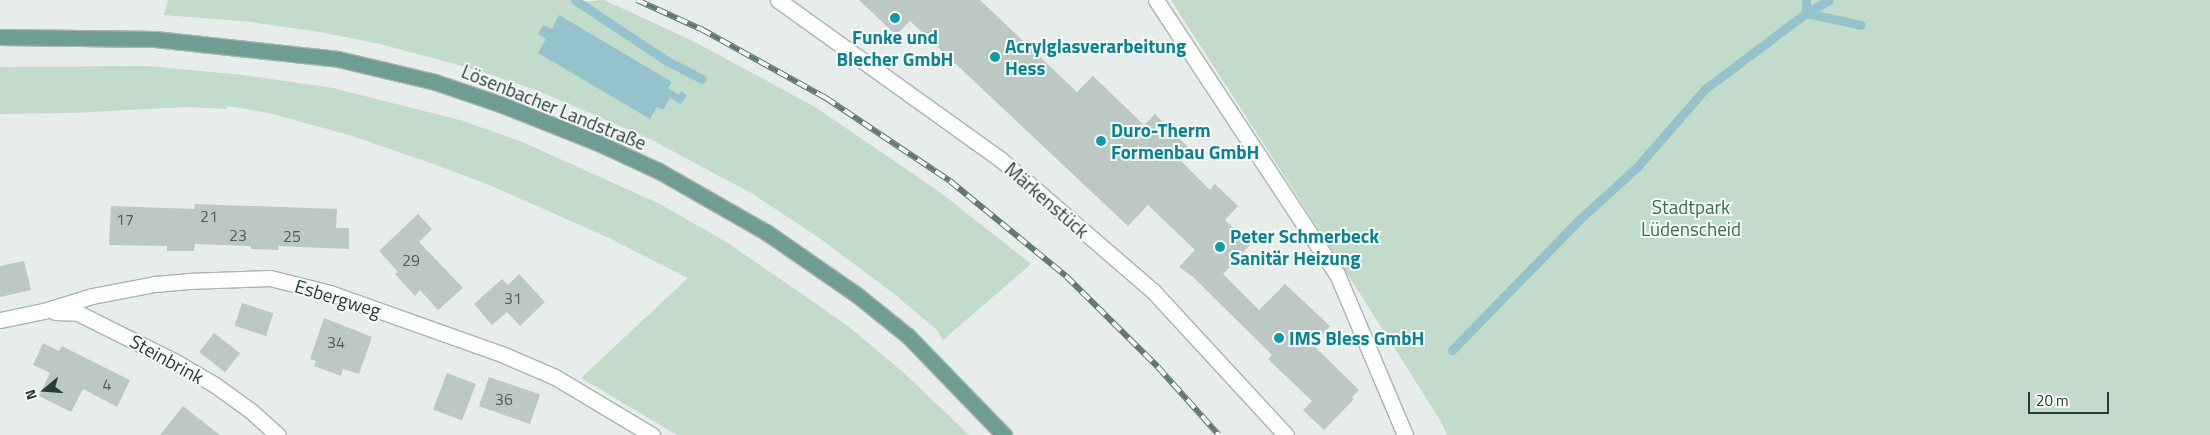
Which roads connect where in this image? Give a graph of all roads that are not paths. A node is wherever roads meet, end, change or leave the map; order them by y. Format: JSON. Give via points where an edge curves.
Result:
{"nodes":[{"id":1,"x":778,"y":0,"type":"edge"},
{"id":2,"x":1156,"y":0,"type":"edge"},
{"id":3,"x":0,"y":37,"type":"edge"},
{"id":4,"x":44,"y":311,"type":"junction"},
{"id":5,"x":0,"y":320,"type":"edge"},
{"id":6,"x":278,"y":435,"type":"edge"},
{"id":7,"x":652,"y":435,"type":"edge"},
{"id":8,"x":1004,"y":435,"type":"edge"},
{"id":9,"x":1286,"y":435,"type":"edge"},
{"id":10,"x":1405,"y":435,"type":"edge"}],
"edges":[{"from":1,"to":9,"type":"street","name":"Märkenstück","via":[[1000,159],[1153,291]]},
{"from":2,"to":10,"type":"street","via":[[1337,274]]},
{"from":3,"to":8,"type":"main road","name":"Lösenbacher Landstraße","via":[[155,39],[338,59],[435,82],[589,139],[659,171],[766,232],[857,295],[908,336]]},
{"from":4,"to":5,"type":"street","name":"Esbergweg"},
{"from":4,"to":6,"type":"street","name":"Steinbrink","via":[[78,313],[174,361],[215,385]]},
{"from":4,"to":7,"type":"street","name":"Esbergweg","via":[[92,296],[155,284],[270,278],[330,293],[504,355],[555,377]]}]}
